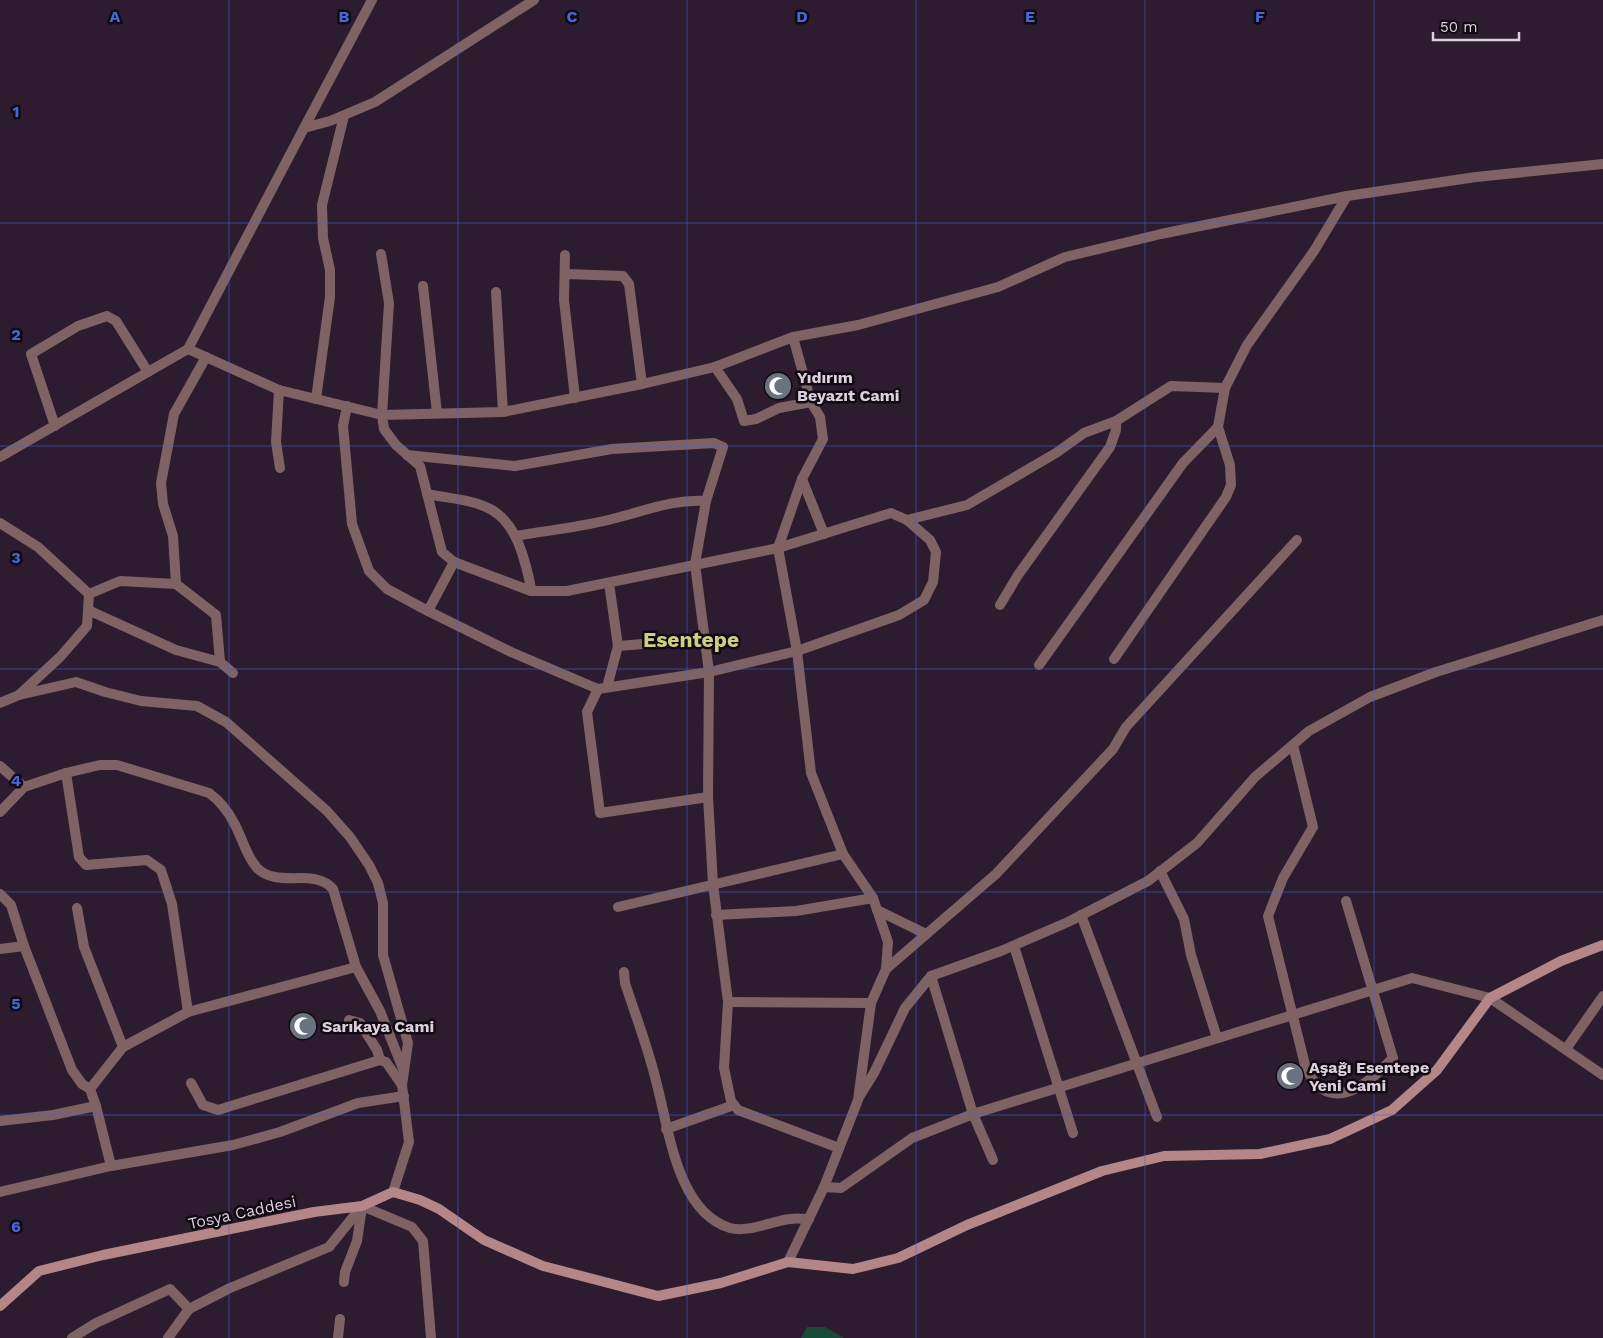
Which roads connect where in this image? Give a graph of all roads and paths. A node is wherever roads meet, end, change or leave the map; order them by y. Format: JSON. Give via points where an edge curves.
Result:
{"nodes":[{"id":1,"x":372,"y":0,"type":"edge"},
{"id":2,"x":534,"y":0,"type":"edge"},
{"id":3,"x":344,"y":116,"type":"junction"},
{"id":4,"x":304,"y":128,"type":"junction"},
{"id":5,"x":1603,"y":164,"type":"edge"},
{"id":6,"x":1347,"y":196,"type":"junction"},
{"id":7,"x":381,"y":254,"type":"dead end"},
{"id":8,"x":565,"y":255,"type":"dead end"},
{"id":9,"x":566,"y":274,"type":"junction"},
{"id":10,"x":423,"y":286,"type":"dead end"},
{"id":11,"x":496,"y":292,"type":"dead end"},
{"id":12,"x":793,"y":338,"type":"junction"},
{"id":13,"x":188,"y":349,"type":"junction"},
{"id":14,"x":206,"y":357,"type":"junction"},
{"id":15,"x":715,"y":367,"type":"junction"},
{"id":16,"x":148,"y":372,"type":"junction"},
{"id":17,"x":642,"y":384,"type":"junction"},
{"id":18,"x":1225,"y":388,"type":"junction"},
{"id":19,"x":279,"y":390,"type":"junction"},
{"id":20,"x":575,"y":398,"type":"junction"},
{"id":21,"x":316,"y":399,"type":"junction"},
{"id":22,"x":811,"y":402,"type":"junction"},
{"id":23,"x":347,"y":406,"type":"junction"},
{"id":24,"x":503,"y":412,"type":"junction"},
{"id":25,"x":437,"y":413,"type":"junction"},
{"id":26,"x":382,"y":415,"type":"junction"},
{"id":27,"x":1116,"y":421,"type":"junction"},
{"id":28,"x":54,"y":426,"type":"junction"},
{"id":29,"x":1218,"y":427,"type":"junction"},
{"id":30,"x":407,"y":455,"type":"junction"},
{"id":31,"x":0,"y":457,"type":"edge"},
{"id":32,"x":280,"y":468,"type":"dead end"},
{"id":33,"x":802,"y":479,"type":"junction"},
{"id":34,"x":427,"y":494,"type":"junction"},
{"id":35,"x":706,"y":501,"type":"junction"},
{"id":36,"x":907,"y":520,"type":"junction"},
{"id":37,"x":0,"y":522,"type":"edge"},
{"id":38,"x":824,"y":534,"type":"junction"},
{"id":39,"x":516,"y":536,"type":"junction"},
{"id":40,"x":1297,"y":540,"type":"dead end"},
{"id":41,"x":778,"y":548,"type":"junction"},
{"id":42,"x":454,"y":562,"type":"junction"},
{"id":43,"x":696,"y":564,"type":"junction"},
{"id":44,"x":609,"y":583,"type":"junction"},
{"id":45,"x":176,"y":584,"type":"junction"},
{"id":46,"x":531,"y":591,"type":"junction"},
{"id":47,"x":89,"y":594,"type":"junction"},
{"id":48,"x":1000,"y":605,"type":"dead end"},
{"id":49,"x":88,"y":610,"type":"junction"},
{"id":50,"x":428,"y":611,"type":"junction"},
{"id":51,"x":1603,"y":620,"type":"edge"},
{"id":52,"x":706,"y":638,"type":"junction"},
{"id":53,"x":618,"y":646,"type":"junction"},
{"id":54,"x":797,"y":651,"type":"junction"},
{"id":55,"x":1114,"y":659,"type":"dead end"},
{"id":56,"x":220,"y":662,"type":"junction"},
{"id":57,"x":1039,"y":665,"type":"dead end"},
{"id":58,"x":709,"y":672,"type":"junction"},
{"id":59,"x":233,"y":674,"type":"dead end"},
{"id":60,"x":602,"y":688,"type":"junction"},
{"id":61,"x":19,"y":695,"type":"junction"},
{"id":62,"x":0,"y":703,"type":"edge"},
{"id":63,"x":1293,"y":745,"type":"junction"},
{"id":64,"x":0,"y":766,"type":"edge"},
{"id":65,"x":66,"y":772,"type":"junction"},
{"id":66,"x":24,"y":787,"type":"junction"},
{"id":67,"x":708,"y":797,"type":"junction"},
{"id":68,"x":0,"y":812,"type":"edge"},
{"id":69,"x":843,"y":854,"type":"junction"},
{"id":70,"x":1160,"y":871,"type":"junction"},
{"id":71,"x":713,"y":884,"type":"junction"},
{"id":72,"x":0,"y":894,"type":"edge"},
{"id":73,"x":873,"y":898,"type":"junction"},
{"id":74,"x":1346,"y":901,"type":"dead end"},
{"id":75,"x":618,"y":907,"type":"dead end"},
{"id":76,"x":78,"y":908,"type":"dead end"},
{"id":77,"x":877,"y":910,"type":"junction"},
{"id":78,"x":1081,"y":915,"type":"junction"},
{"id":79,"x":716,"y":916,"type":"junction"},
{"id":80,"x":926,"y":934,"type":"junction"},
{"id":81,"x":1603,"y":944,"type":"edge"},
{"id":82,"x":24,"y":946,"type":"junction"},
{"id":83,"x":1014,"y":946,"type":"junction"},
{"id":84,"x":0,"y":949,"type":"edge"},
{"id":85,"x":356,"y":967,"type":"junction"},
{"id":86,"x":886,"y":969,"type":"junction"},
{"id":87,"x":624,"y":972,"type":"dead end"},
{"id":88,"x":930,"y":976,"type":"junction"},
{"id":89,"x":1374,"y":990,"type":"junction"},
{"id":90,"x":1603,"y":996,"type":"edge"},
{"id":91,"x":1490,"y":998,"type":"junction"},
{"id":92,"x":728,"y":1002,"type":"junction"},
{"id":93,"x":871,"y":1003,"type":"junction"},
{"id":94,"x":188,"y":1012,"type":"junction"},
{"id":95,"x":1294,"y":1015,"type":"junction"},
{"id":96,"x":349,"y":1020,"type":"dead end"},
{"id":97,"x":1217,"y":1038,"type":"junction"},
{"id":98,"x":123,"y":1047,"type":"junction"},
{"id":99,"x":1566,"y":1049,"type":"junction"},
{"id":100,"x":380,"y":1060,"type":"junction"},
{"id":101,"x":1136,"y":1064,"type":"junction"},
{"id":102,"x":403,"y":1069,"type":"junction"},
{"id":103,"x":1603,"y":1075,"type":"edge"},
{"id":104,"x":191,"y":1084,"type":"dead end"},
{"id":105,"x":402,"y":1085,"type":"junction"},
{"id":106,"x":1058,"y":1088,"type":"junction"},
{"id":107,"x":90,"y":1089,"type":"junction"},
{"id":108,"x":404,"y":1096,"type":"junction"},
{"id":109,"x":858,"y":1100,"type":"junction"},
{"id":110,"x":734,"y":1105,"type":"junction"},
{"id":111,"x":96,"y":1106,"type":"junction"},
{"id":112,"x":973,"y":1114,"type":"junction"},
{"id":113,"x":1157,"y":1117,"type":"dead end"},
{"id":114,"x":0,"y":1121,"type":"edge"},
{"id":115,"x":666,"y":1129,"type":"junction"},
{"id":116,"x":1073,"y":1133,"type":"dead end"},
{"id":117,"x":839,"y":1148,"type":"junction"},
{"id":118,"x":993,"y":1160,"type":"dead end"},
{"id":119,"x":111,"y":1166,"type":"junction"},
{"id":120,"x":824,"y":1187,"type":"junction"},
{"id":121,"x":0,"y":1192,"type":"edge"},
{"id":122,"x":394,"y":1192,"type":"junction"},
{"id":123,"x":362,"y":1206,"type":"junction"},
{"id":124,"x":809,"y":1219,"type":"junction"},
{"id":125,"x":788,"y":1262,"type":"junction"},
{"id":126,"x":344,"y":1282,"type":"dead end"},
{"id":127,"x":0,"y":1306,"type":"edge"},
{"id":128,"x":189,"y":1309,"type":"junction"},
{"id":129,"x":340,"y":1319,"type":"dead end"},
{"id":130,"x":72,"y":1338,"type":"edge"},
{"id":131,"x":168,"y":1338,"type":"edge"},
{"id":132,"x":338,"y":1338,"type":"edge"},
{"id":133,"x":431,"y":1338,"type":"edge"}],
"edges":[{"from":1,"to":4,"type":"street"},
{"from":2,"to":3,"type":"street","via":[[375,102]]},
{"from":3,"to":4,"type":"street"},
{"from":3,"to":21,"type":"street","via":[[322,205],[330,297]]},
{"from":4,"to":13,"type":"street"},
{"from":5,"to":6,"type":"street","via":[[1476,177]]},
{"from":6,"to":12,"type":"street","via":[[1065,257],[998,287],[858,325]]},
{"from":6,"to":18,"type":"street","via":[[1314,251],[1247,345]]},
{"from":7,"to":26,"type":"street","via":[[389,303]]},
{"from":8,"to":9,"type":"street"},
{"from":9,"to":17,"type":"street","via":[[622,276],[629,284]]},
{"from":9,"to":20,"type":"street","via":[[564,300]]},
{"from":10,"to":25,"type":"street"},
{"from":11,"to":24,"type":"street"},
{"from":12,"to":15,"type":"street"},
{"from":12,"to":22,"type":"street"},
{"from":13,"to":14,"type":"street"},
{"from":13,"to":16,"type":"street"},
{"from":14,"to":19,"type":"street"},
{"from":14,"to":45,"type":"street","via":[[174,414],[161,483],[162,504],[173,536]]},
{"from":15,"to":17,"type":"street"},
{"from":15,"to":22,"type":"street","via":[[737,399],[744,421],[779,408]]},
{"from":16,"to":28,"type":"street"},
{"from":16,"to":28,"type":"street","via":[[116,321],[108,316],[78,326],[31,354]]},
{"from":17,"to":20,"type":"street"},
{"from":18,"to":27,"type":"street","via":[[1171,386]]},
{"from":18,"to":29,"type":"street"},
{"from":19,"to":21,"type":"street"},
{"from":19,"to":32,"type":"street","via":[[276,442]]},
{"from":20,"to":24,"type":"street"},
{"from":21,"to":23,"type":"street"},
{"from":22,"to":33,"type":"street","via":[[820,417],[823,439]]},
{"from":23,"to":26,"type":"street"},
{"from":23,"to":50,"type":"street","via":[[343,426],[352,524],[369,571],[387,589]]},
{"from":24,"to":25,"type":"street"},
{"from":25,"to":26,"type":"street"},
{"from":26,"to":30,"type":"street","via":[[384,429]]},
{"from":27,"to":36,"type":"street","via":[[1084,433],[967,506]]},
{"from":27,"to":48,"type":"street","via":[[1110,447]]},
{"from":28,"to":31,"type":"street"},
{"from":29,"to":55,"type":"street","via":[[1230,465],[1231,485],[1191,549]]},
{"from":29,"to":57,"type":"street","via":[[1183,463]]},
{"from":30,"to":34,"type":"street","via":[[420,466]]},
{"from":30,"to":35,"type":"street","via":[[516,466],[612,449],[714,443],[723,447]]},
{"from":33,"to":38,"type":"street"},
{"from":33,"to":41,"type":"street"},
{"from":34,"to":39,"type":"street","via":[[479,504],[502,515]]},
{"from":34,"to":42,"type":"street","via":[[442,552]]},
{"from":35,"to":39,"type":"street","via":[[656,505],[615,519]]},
{"from":35,"to":43,"type":"street"},
{"from":36,"to":38,"type":"street","via":[[891,513]]},
{"from":36,"to":54,"type":"street","via":[[930,540],[936,552],[933,582],[924,600],[899,615]]},
{"from":37,"to":47,"type":"street","via":[[38,547]]},
{"from":38,"to":41,"type":"street"},
{"from":39,"to":46,"type":"street"},
{"from":40,"to":80,"type":"street","via":[[1126,727],[1113,749],[1003,867]]},
{"from":41,"to":43,"type":"street"},
{"from":41,"to":54,"type":"street"},
{"from":42,"to":46,"type":"street"},
{"from":42,"to":50,"type":"street"},
{"from":43,"to":44,"type":"street"},
{"from":43,"to":52,"type":"street"},
{"from":44,"to":46,"type":"street","via":[[567,591]]},
{"from":44,"to":53,"type":"street"},
{"from":45,"to":47,"type":"street","via":[[120,581]]},
{"from":45,"to":56,"type":"street","via":[[216,615]]},
{"from":47,"to":49,"type":"street"},
{"from":49,"to":56,"type":"street","via":[[176,650]]},
{"from":49,"to":61,"type":"street","via":[[87,626],[60,657]]},
{"from":50,"to":60,"type":"street","via":[[511,652]]},
{"from":51,"to":63,"type":"street","via":[[1436,672],[1370,697],[1309,732]]},
{"from":52,"to":53,"type":"street"},
{"from":52,"to":58,"type":"street"},
{"from":53,"to":60,"type":"street"},
{"from":54,"to":58,"type":"street"},
{"from":54,"to":69,"type":"street","via":[[811,773]]},
{"from":56,"to":59,"type":"street"},
{"from":58,"to":60,"type":"street"},
{"from":58,"to":67,"type":"street"},
{"from":60,"to":67,"type":"street","via":[[587,712],[600,813]]},
{"from":61,"to":62,"type":"street"},
{"from":61,"to":102,"type":"street","via":[[76,682],[141,701],[197,706],[226,722],[327,811],[350,837],[378,883],[382,903],[383,955],[408,1043]]},
{"from":63,"to":70,"type":"street","via":[[1255,777],[1197,843]]},
{"from":63,"to":95,"type":"street","via":[[1313,827],[1283,878],[1268,916]]},
{"from":64,"to":66,"type":"street"},
{"from":65,"to":66,"type":"street"},
{"from":65,"to":85,"type":"street","via":[[100,765],[117,766],[209,793],[220,802],[234,823],[258,869],[284,878],[318,879],[333,889]]},
{"from":65,"to":94,"type":"street","via":[[79,857],[86,865],[147,860],[161,870],[172,904]]},
{"from":66,"to":68,"type":"street"},
{"from":67,"to":71,"type":"street"},
{"from":69,"to":71,"type":"street"},
{"from":69,"to":73,"type":"street"},
{"from":70,"to":78,"type":"street","via":[[1148,881]]},
{"from":70,"to":97,"type":"street","via":[[1184,919],[1191,955]]},
{"from":71,"to":75,"type":"street"},
{"from":71,"to":79,"type":"street"},
{"from":72,"to":82,"type":"street","via":[[11,905]]},
{"from":73,"to":77,"type":"street"},
{"from":73,"to":79,"type":"street","via":[[796,911]]},
{"from":74,"to":89,"type":"street"},
{"from":76,"to":98,"type":"street","via":[[84,947]]},
{"from":77,"to":80,"type":"street"},
{"from":77,"to":86,"type":"street","via":[[888,942]]},
{"from":78,"to":83,"type":"street"},
{"from":78,"to":101,"type":"street"},
{"from":79,"to":92,"type":"street"},
{"from":80,"to":86,"type":"street"},
{"from":81,"to":91,"type":"main road","via":[[1561,961]]},
{"from":82,"to":84,"type":"street"},
{"from":82,"to":107,"type":"street","via":[[72,1070]]},
{"from":83,"to":88,"type":"street"},
{"from":83,"to":106,"type":"street"},
{"from":85,"to":94,"type":"street"},
{"from":85,"to":102,"type":"street","via":[[380,1011]]},
{"from":86,"to":93,"type":"street"},
{"from":87,"to":115,"type":"street","via":[[658,1085]]},
{"from":88,"to":109,"type":"street","via":[[905,1008]]},
{"from":88,"to":112,"type":"street"},
{"from":89,"to":91,"type":"street","via":[[1412,978]]},
{"from":89,"to":95,"type":"street"},
{"from":89,"to":95,"type":"street","via":[[1393,1058],[1372,1080],[1348,1092],[1329,1092],[1316,1085],[1305,1065]]},
{"from":90,"to":99,"type":"street"},
{"from":91,"to":99,"type":"street"},
{"from":91,"to":125,"type":"main road","via":[[1437,1070],[1392,1110],[1330,1139],[1260,1154],[1164,1156],[1102,1171],[967,1225],[898,1258],[853,1269]]},
{"from":92,"to":93,"type":"street"},
{"from":92,"to":110,"type":"street","via":[[724,1068]]},
{"from":93,"to":109,"type":"street"},
{"from":94,"to":98,"type":"street"},
{"from":95,"to":97,"type":"street"},
{"from":96,"to":100,"type":"street","via":[[360,1023],[368,1032]]},
{"from":97,"to":101,"type":"street"},
{"from":98,"to":107,"type":"street"},
{"from":99,"to":103,"type":"street"},
{"from":100,"to":104,"type":"street","via":[[218,1110],[203,1104]]},
{"from":100,"to":105,"type":"street","via":[[386,1062]]},
{"from":101,"to":106,"type":"street"},
{"from":101,"to":113,"type":"street"},
{"from":102,"to":105,"type":"street"},
{"from":105,"to":108,"type":"street"},
{"from":106,"to":112,"type":"street"},
{"from":106,"to":116,"type":"street"},
{"from":107,"to":111,"type":"street"},
{"from":108,"to":119,"type":"street","via":[[358,1104],[233,1145]]},
{"from":108,"to":122,"type":"street","via":[[410,1142]]},
{"from":109,"to":117,"type":"street"},
{"from":110,"to":115,"type":"street"},
{"from":110,"to":117,"type":"street","via":[[751,1117]]},
{"from":111,"to":114,"type":"street"},
{"from":111,"to":119,"type":"street"},
{"from":112,"to":118,"type":"street"},
{"from":112,"to":120,"type":"street","via":[[912,1138],[841,1188]]},
{"from":115,"to":124,"type":"street","via":[[687,1186],[709,1215],[722,1225],[733,1229],[748,1228],[790,1219]]},
{"from":117,"to":120,"type":"street"},
{"from":119,"to":121,"type":"street"},
{"from":120,"to":124,"type":"street"},
{"from":122,"to":123,"type":"main road","name":"Tosya Caddesi"},
{"from":122,"to":125,"type":"main road","via":[[433,1206],[484,1240],[543,1266],[658,1296],[721,1283]]},
{"from":123,"to":126,"type":"street","via":[[357,1241],[344,1272]]},
{"from":123,"to":127,"type":"main road","name":"Tosya Caddesi","via":[[314,1212],[37,1268]]},
{"from":123,"to":128,"type":"street","via":[[328,1247]]},
{"from":123,"to":133,"type":"street","via":[[412,1227],[423,1241]]},
{"from":124,"to":125,"type":"street"},
{"from":128,"to":130,"type":"street","via":[[170,1289],[96,1323]]},
{"from":128,"to":131,"type":"street"},
{"from":129,"to":132,"type":"street"}]}
